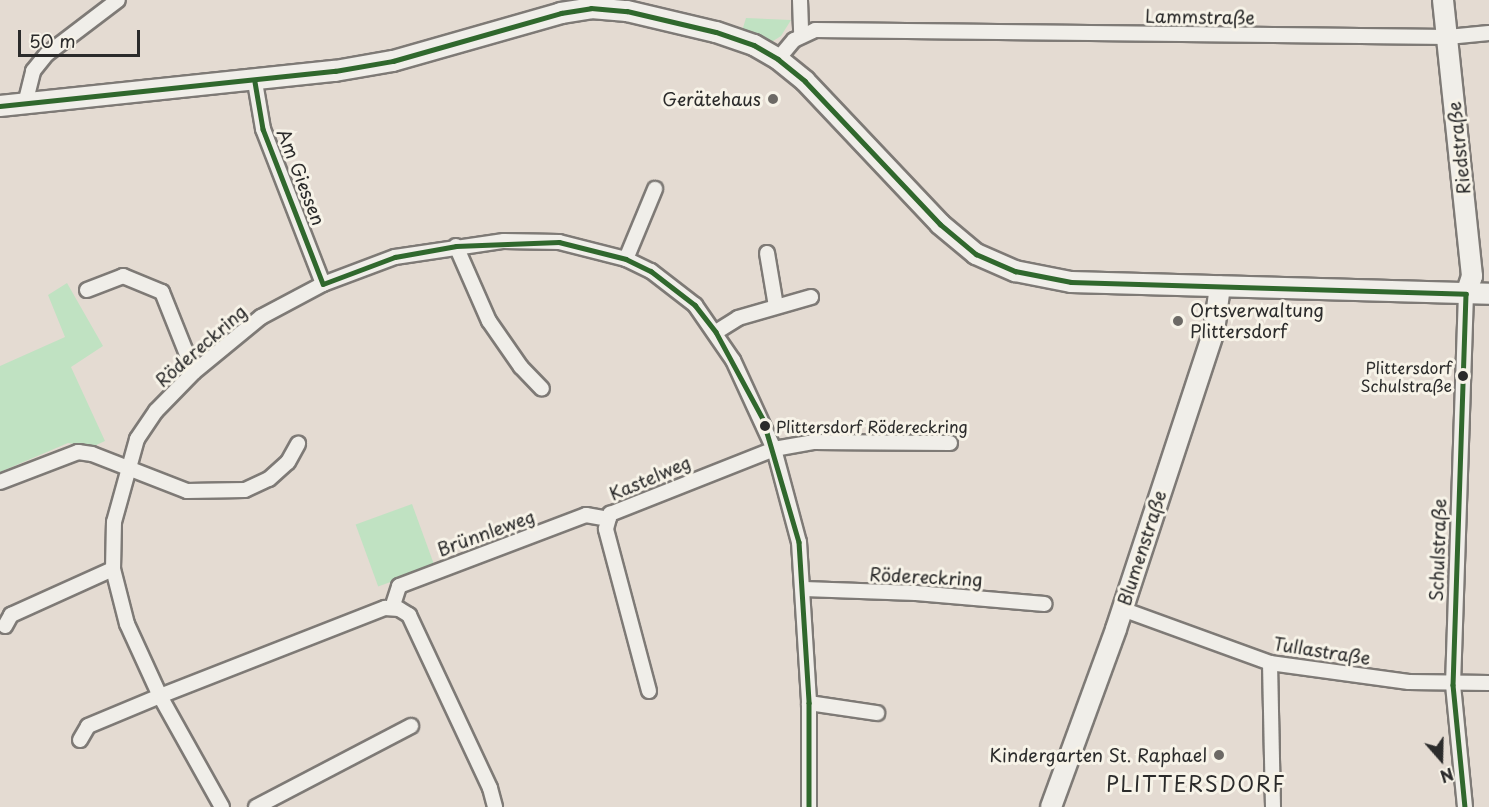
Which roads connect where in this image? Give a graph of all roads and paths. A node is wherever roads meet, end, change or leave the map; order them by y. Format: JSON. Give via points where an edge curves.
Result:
{"nodes":[{"id":1,"x":118,"y":0,"type":"edge"},
{"id":2,"x":800,"y":0,"type":"edge"},
{"id":3,"x":1443,"y":0,"type":"edge"},
{"id":4,"x":1489,"y":33,"type":"edge"},
{"id":5,"x":801,"y":36,"type":"junction"},
{"id":6,"x":1448,"y":37,"type":"junction"},
{"id":7,"x":778,"y":59,"type":"junction"},
{"id":8,"x":255,"y":82,"type":"junction"},
{"id":9,"x":25,"y":104,"type":"junction"},
{"id":10,"x":0,"y":106,"type":"edge"},
{"id":11,"x":655,"y":189,"type":"dead end"},
{"id":12,"x":456,"y":246,"type":"junction"},
{"id":13,"x":767,"y":253,"type":"dead end"},
{"id":14,"x":626,"y":259,"type":"junction"},
{"id":15,"x":323,"y":284,"type":"junction"},
{"id":16,"x":1220,"y":286,"type":"junction"},
{"id":17,"x":87,"y":290,"type":"dead end"},
{"id":18,"x":1466,"y":294,"type":"junction"},
{"id":19,"x":1489,"y":294,"type":"edge"},
{"id":20,"x":811,"y":297,"type":"dead end"},
{"id":21,"x":776,"y":306,"type":"junction"},
{"id":22,"x":716,"y":332,"type":"junction"},
{"id":23,"x":194,"y":372,"type":"junction"},
{"id":24,"x":542,"y":389,"type":"dead end"},
{"id":25,"x":950,"y":443,"type":"dead end"},
{"id":26,"x":298,"y":444,"type":"dead end"},
{"id":27,"x":774,"y":449,"type":"junction"},
{"id":28,"x":128,"y":468,"type":"junction"},
{"id":29,"x":0,"y":482,"type":"edge"},
{"id":30,"x":609,"y":519,"type":"junction"},
{"id":31,"x":113,"y":569,"type":"junction"},
{"id":32,"x":804,"y":589,"type":"junction"},
{"id":33,"x":1045,"y":604,"type":"dead end"},
{"id":34,"x":392,"y":608,"type":"junction"},
{"id":35,"x":1122,"y":609,"type":"junction"},
{"id":36,"x":5,"y":627,"type":"dead end"},
{"id":37,"x":1270,"y":663,"type":"junction"},
{"id":38,"x":1489,"y":684,"type":"edge"},
{"id":39,"x":1453,"y":685,"type":"junction"},
{"id":40,"x":649,"y":691,"type":"dead end"},
{"id":41,"x":160,"y":696,"type":"junction"},
{"id":42,"x":809,"y":704,"type":"junction"},
{"id":43,"x":877,"y":713,"type":"dead end"},
{"id":44,"x":411,"y":726,"type":"dead end"},
{"id":45,"x":80,"y":740,"type":"dead end"},
{"id":46,"x":222,"y":807,"type":"edge"},
{"id":47,"x":256,"y":807,"type":"edge"},
{"id":48,"x":495,"y":807,"type":"edge"},
{"id":49,"x":809,"y":807,"type":"edge"},
{"id":50,"x":1051,"y":807,"type":"edge"},
{"id":51,"x":1274,"y":807,"type":"edge"},
{"id":52,"x":1465,"y":807,"type":"edge"}],
"edges":[{"from":1,"to":9,"type":"street","via":[[47,54],[33,71]]},
{"from":2,"to":5,"type":"street"},
{"from":3,"to":6,"type":"main road","name":"Riedstraße"},
{"from":4,"to":6,"type":"street","name":"Lammstraße"},
{"from":5,"to":6,"type":"street","name":"Lammstraße","via":[[814,30]]},
{"from":5,"to":7,"type":"street"},
{"from":6,"to":18,"type":"main road","name":"Riedstraße","via":[[1472,276]]},
{"from":7,"to":8,"type":"main road","via":[[754,45],[716,32],[650,15],[591,8],[393,61]]},
{"from":7,"to":16,"type":"main road","via":[[805,81],[940,224],[976,254],[1015,271],[1071,282]]},
{"from":8,"to":9,"type":"main road"},
{"from":8,"to":15,"type":"street","name":"Am Giessen","via":[[263,129]]},
{"from":9,"to":10,"type":"main road"},
{"from":11,"to":14,"type":"street"},
{"from":12,"to":14,"type":"street","name":"Rödereckring","via":[[559,242]]},
{"from":12,"to":15,"type":"street","name":"Rödereckring","via":[[395,257]]},
{"from":12,"to":24,"type":"street","via":[[489,321],[521,367]]},
{"from":13,"to":21,"type":"street"},
{"from":14,"to":22,"type":"street","name":"Rödereckring","via":[[670,284],[695,305]]},
{"from":15,"to":23,"type":"street","name":"Rödereckring","via":[[261,317]]},
{"from":16,"to":18,"type":"main road"},
{"from":16,"to":35,"type":"main road","name":"Blumenstraße","via":[[1214,331]]},
{"from":17,"to":23,"type":"street","via":[[123,276],[162,292]]},
{"from":18,"to":19,"type":"main road"},
{"from":18,"to":39,"type":"street","name":"Schulstraße"},
{"from":20,"to":21,"type":"street"},
{"from":21,"to":22,"type":"street","via":[[738,318]]},
{"from":22,"to":27,"type":"street","name":"Rödereckring"},
{"from":23,"to":28,"type":"street","name":"Rödereckring","via":[[156,411],[136,439]]},
{"from":25,"to":27,"type":"street","via":[[814,442]]},
{"from":26,"to":28,"type":"street","via":[[288,462],[269,479],[244,490],[187,491]]},
{"from":27,"to":30,"type":"street","name":"Kastelweg","via":[[621,507]]},
{"from":27,"to":32,"type":"street","name":"Rödereckring","via":[[799,542]]},
{"from":28,"to":29,"type":"street","via":[[78,452]]},
{"from":28,"to":31,"type":"street","name":"Rödereckring","via":[[114,522]]},
{"from":30,"to":34,"type":"street","name":"Brünnleweg","via":[[586,515],[399,586]]},
{"from":30,"to":40,"type":"street","name":"Kastelweg","via":[[606,529]]},
{"from":31,"to":36,"type":"street","via":[[11,615]]},
{"from":31,"to":41,"type":"street","name":"Rödereckring","via":[[127,624]]},
{"from":32,"to":33,"type":"street","name":"Rödereckring"},
{"from":32,"to":42,"type":"street","name":"Rödereckring"},
{"from":34,"to":41,"type":"street"},
{"from":34,"to":48,"type":"street","via":[[409,615],[490,788]]},
{"from":35,"to":37,"type":"street","name":"Tullastraße"},
{"from":35,"to":50,"type":"main road","name":"Blumenstraße"},
{"from":37,"to":39,"type":"street","name":"Tullastraße"},
{"from":37,"to":51,"type":"street"},
{"from":38,"to":39,"type":"street","name":"Tullastraße"},
{"from":39,"to":52,"type":"street","name":"Schulstraße"},
{"from":41,"to":45,"type":"street","via":[[88,726]]},
{"from":41,"to":46,"type":"street","name":"Rödereckring"},
{"from":42,"to":43,"type":"street"},
{"from":42,"to":49,"type":"street","name":"Rödereckring"},
{"from":44,"to":47,"type":"street"}]}
